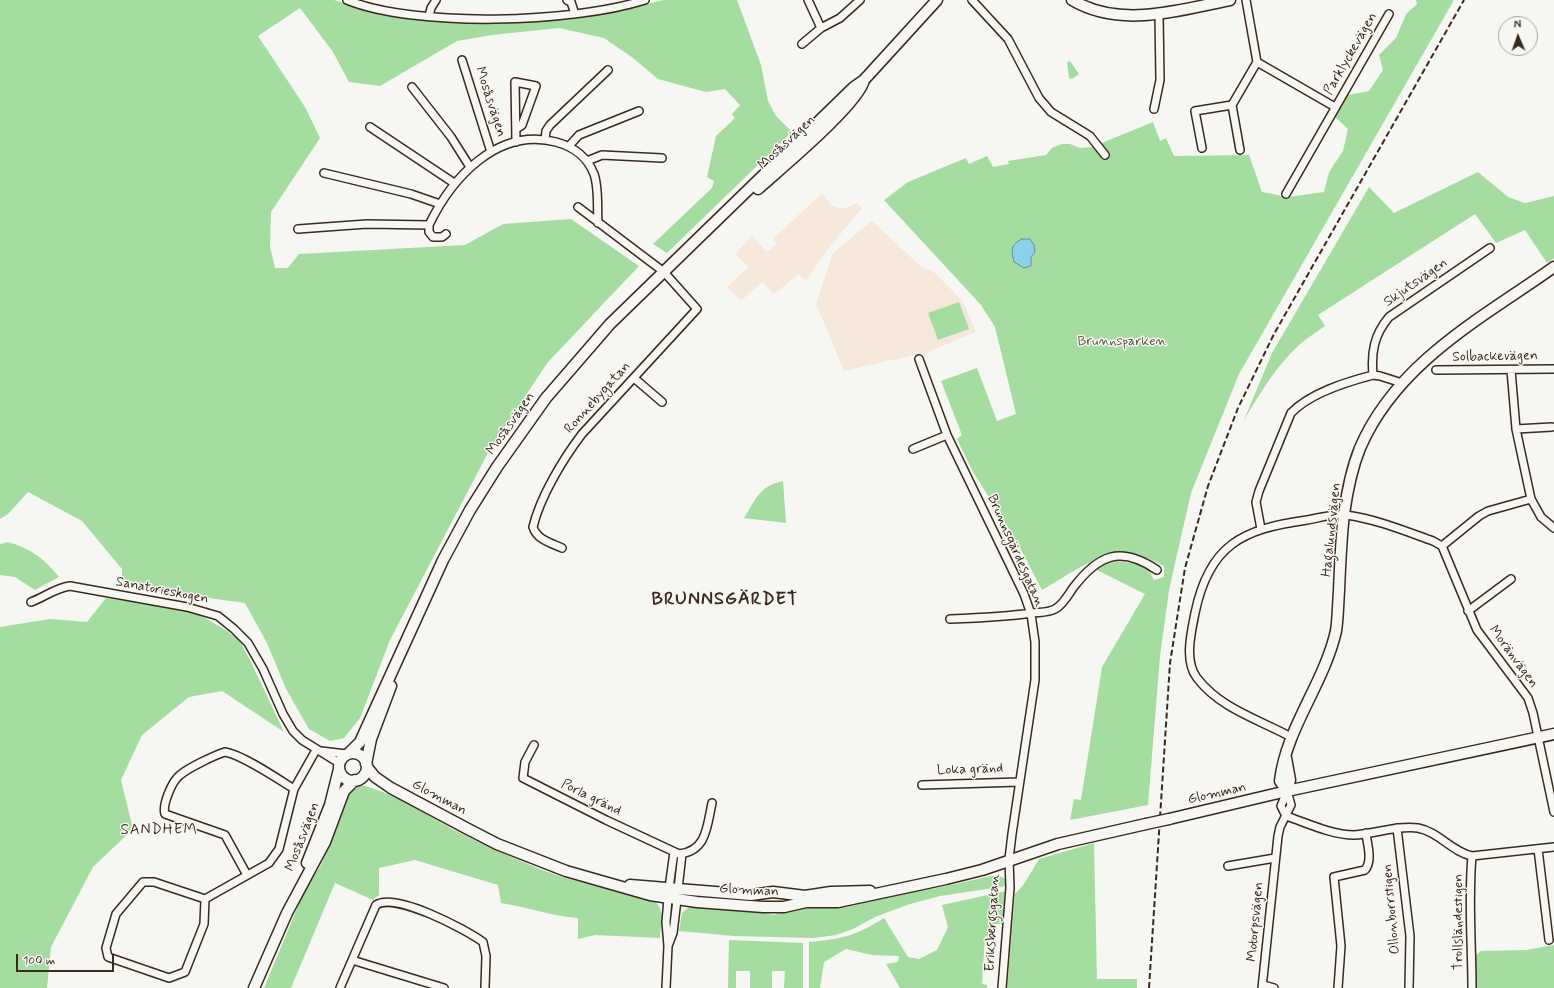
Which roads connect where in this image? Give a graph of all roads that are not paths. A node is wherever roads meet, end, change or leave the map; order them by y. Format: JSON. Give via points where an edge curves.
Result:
{"nodes":[{"id":1,"x":347,"y":0,"type":"edge"},
{"id":2,"x":436,"y":0,"type":"edge"},
{"id":3,"x":645,"y":0,"type":"edge"},
{"id":4,"x":808,"y":0,"type":"edge"},
{"id":5,"x":860,"y":0,"type":"edge"},
{"id":6,"x":937,"y":0,"type":"edge"},
{"id":7,"x":972,"y":0,"type":"edge"},
{"id":8,"x":1072,"y":0,"type":"edge"},
{"id":9,"x":1230,"y":0,"type":"edge"},
{"id":10,"x":1246,"y":0,"type":"edge"},
{"id":11,"x":570,"y":1,"type":"edge"},
{"id":12,"x":1210,"y":2,"type":"edge"},
{"id":13,"x":575,"y":14,"type":"junction"},
{"id":14,"x":1159,"y":14,"type":"junction"},
{"id":15,"x":1389,"y":14,"type":"dead end"},
{"id":16,"x":429,"y":16,"type":"junction"},
{"id":17,"x":821,"y":28,"type":"junction"},
{"id":18,"x":802,"y":44,"type":"dead end"},
{"id":19,"x":462,"y":60,"type":"dead end"},
{"id":20,"x":1257,"y":62,"type":"junction"},
{"id":21,"x":608,"y":70,"type":"dead end"},
{"id":22,"x":412,"y":87,"type":"dead end"},
{"id":23,"x":1232,"y":105,"type":"junction"},
{"id":24,"x":1336,"y":107,"type":"junction"},
{"id":25,"x":1154,"y":109,"type":"dead end"},
{"id":26,"x":639,"y":111,"type":"dead end"},
{"id":27,"x":370,"y":127,"type":"dead end"},
{"id":28,"x":516,"y":129,"type":"junction"},
{"id":29,"x":545,"y":140,"type":"junction"},
{"id":30,"x":516,"y":142,"type":"junction"},
{"id":31,"x":569,"y":146,"type":"junction"},
{"id":32,"x":1202,"y":148,"type":"dead end"},
{"id":33,"x":1240,"y":150,"type":"dead end"},
{"id":34,"x":491,"y":152,"type":"junction"},
{"id":35,"x":1104,"y":155,"type":"dead end"},
{"id":36,"x":662,"y":158,"type":"dead end"},
{"id":37,"x":587,"y":161,"type":"junction"},
{"id":38,"x":470,"y":167,"type":"junction"},
{"id":39,"x":324,"y":173,"type":"dead end"},
{"id":40,"x":454,"y":183,"type":"junction"},
{"id":41,"x":1286,"y":194,"type":"dead end"},
{"id":42,"x":440,"y":204,"type":"junction"},
{"id":43,"x":578,"y":207,"type":"dead end"},
{"id":44,"x":598,"y":223,"type":"junction"},
{"id":45,"x":429,"y":225,"type":"junction"},
{"id":46,"x":298,"y":229,"type":"dead end"},
{"id":47,"x":446,"y":234,"type":"dead end"},
{"id":48,"x":1490,"y":248,"type":"dead end"},
{"id":49,"x":1554,"y":267,"type":"edge"},
{"id":50,"x":664,"y":272,"type":"junction"},
{"id":51,"x":919,"y":359,"type":"dead end"},
{"id":52,"x":1554,"y":369,"type":"edge"},
{"id":53,"x":1436,"y":370,"type":"dead end"},
{"id":54,"x":1511,"y":370,"type":"junction"},
{"id":55,"x":1373,"y":376,"type":"junction"},
{"id":56,"x":634,"y":378,"type":"junction"},
{"id":57,"x":1402,"y":383,"type":"junction"},
{"id":58,"x":662,"y":402,"type":"dead end"},
{"id":59,"x":1552,"y":427,"type":"dead end"},
{"id":60,"x":1516,"y":429,"type":"junction"},
{"id":61,"x":947,"y":435,"type":"junction"},
{"id":62,"x":913,"y":449,"type":"dead end"},
{"id":63,"x":1531,"y":499,"type":"junction"},
{"id":64,"x":1344,"y":514,"type":"junction"},
{"id":65,"x":1554,"y":528,"type":"edge"},
{"id":66,"x":1261,"y":529,"type":"junction"},
{"id":67,"x":1442,"y":546,"type":"junction"},
{"id":68,"x":562,"y":548,"type":"dead end"},
{"id":69,"x":1158,"y":570,"type":"dead end"},
{"id":70,"x":1511,"y":580,"type":"dead end"},
{"id":71,"x":30,"y":602,"type":"dead end"},
{"id":72,"x":1468,"y":611,"type":"junction"},
{"id":73,"x":1031,"y":614,"type":"junction"},
{"id":74,"x":950,"y":619,"type":"dead end"},
{"id":75,"x":380,"y":705,"type":"junction"},
{"id":76,"x":1554,"y":734,"type":"edge"},
{"id":77,"x":1291,"y":737,"type":"junction"},
{"id":78,"x":1538,"y":737,"type":"junction"},
{"id":79,"x":534,"y":745,"type":"dead end"},
{"id":80,"x":316,"y":750,"type":"junction"},
{"id":81,"x":347,"y":754,"type":"junction"},
{"id":82,"x":366,"y":765,"type":"junction"},
{"id":83,"x":339,"y":766,"type":"junction"},
{"id":84,"x":356,"y":780,"type":"junction"},
{"id":85,"x":1019,"y":782,"type":"junction"},
{"id":86,"x":922,"y":785,"type":"dead end"},
{"id":87,"x":391,"y":788,"type":"junction"},
{"id":88,"x":294,"y":789,"type":"junction"},
{"id":89,"x":1286,"y":791,"type":"junction"},
{"id":90,"x":712,"y":804,"type":"dead end"},
{"id":91,"x":1554,"y":812,"type":"edge"},
{"id":92,"x":1286,"y":816,"type":"junction"},
{"id":93,"x":1397,"y":828,"type":"junction"},
{"id":94,"x":1366,"y":833,"type":"junction"},
{"id":95,"x":1554,"y":847,"type":"edge"},
{"id":96,"x":1538,"y":849,"type":"junction"},
{"id":97,"x":679,"y":853,"type":"junction"},
{"id":98,"x":1472,"y":856,"type":"junction"},
{"id":99,"x":1275,"y":858,"type":"junction"},
{"id":100,"x":1009,"y":859,"type":"junction"},
{"id":101,"x":1228,"y":866,"type":"dead end"},
{"id":102,"x":247,"y":875,"type":"junction"},
{"id":103,"x":888,"y":890,"type":"junction"},
{"id":104,"x":673,"y":894,"type":"junction"},
{"id":105,"x":205,"y":899,"type":"junction"},
{"id":106,"x":287,"y":913,"type":"junction"},
{"id":107,"x":1549,"y":940,"type":"dead end"},
{"id":108,"x":352,"y":960,"type":"junction"},
{"id":109,"x":417,"y":980,"type":"junction"},
{"id":110,"x":1263,"y":987,"type":"edge"},
{"id":111,"x":254,"y":988,"type":"edge"},
{"id":112,"x":340,"y":988,"type":"edge"},
{"id":113,"x":415,"y":988,"type":"edge"},
{"id":114,"x":444,"y":988,"type":"edge"},
{"id":115,"x":485,"y":988,"type":"edge"},
{"id":116,"x":666,"y":988,"type":"edge"},
{"id":117,"x":1002,"y":988,"type":"edge"},
{"id":118,"x":1274,"y":988,"type":"edge"},
{"id":119,"x":1338,"y":988,"type":"edge"},
{"id":120,"x":1410,"y":988,"type":"edge"},
{"id":121,"x":1472,"y":988,"type":"edge"}],
"edges":[{"from":1,"to":16,"type":"street","via":[[376,9]]},
{"from":2,"to":16,"type":"street"},
{"from":3,"to":13,"type":"street"},
{"from":4,"to":17,"type":"street"},
{"from":5,"to":17,"type":"street","via":[[840,18]]},
{"from":6,"to":50,"type":"street","name":"Mosåsvägen","via":[[864,80]]},
{"from":7,"to":35,"type":"street","via":[[1008,39],[1039,98],[1051,112],[1090,136]]},
{"from":8,"to":14,"type":"street","via":[[1085,7],[1116,16]]},
{"from":9,"to":12,"type":"street"},
{"from":10,"to":20,"type":"street"},
{"from":11,"to":13,"type":"street"},
{"from":12,"to":14,"type":"street"},
{"from":13,"to":16,"type":"street","via":[[509,18]]},
{"from":14,"to":25,"type":"street","via":[[1160,80]]},
{"from":15,"to":24,"type":"street","name":"Parklyckevägen"},
{"from":17,"to":18,"type":"street"},
{"from":19,"to":34,"type":"street","name":"Mosåsvägen"},
{"from":20,"to":23,"type":"street"},
{"from":20,"to":24,"type":"street","name":"Parklyckevägen"},
{"from":21,"to":29,"type":"street","via":[[550,125]]},
{"from":22,"to":38,"type":"street","via":[[451,137]]},
{"from":23,"to":32,"type":"street","via":[[1195,111]]},
{"from":23,"to":33,"type":"street"},
{"from":24,"to":41,"type":"street","name":"Parklyckevägen"},
{"from":26,"to":31,"type":"street","via":[[579,135]]},
{"from":27,"to":40,"type":"street"},
{"from":28,"to":28,"type":"street","name":"Mosåsvägen","via":[[515,82],[536,86],[522,125]]},
{"from":28,"to":30,"type":"street","name":"Mosåsvägen"},
{"from":29,"to":30,"type":"street","name":"Mosåsvägen"},
{"from":29,"to":31,"type":"street","name":"Mosåsvägen"},
{"from":30,"to":34,"type":"street","name":"Mosåsvägen"},
{"from":31,"to":37,"type":"street","name":"Mosåsvägen"},
{"from":34,"to":38,"type":"street","name":"Mosåsvägen"},
{"from":36,"to":37,"type":"street","via":[[602,155]]},
{"from":37,"to":44,"type":"street","name":"Mosåsvägen","via":[[595,177]]},
{"from":38,"to":40,"type":"street","name":"Mosåsvägen"},
{"from":39,"to":42,"type":"street","via":[[411,194]]},
{"from":40,"to":42,"type":"street","name":"Mosåsvägen"},
{"from":42,"to":45,"type":"street","name":"Mosåsvägen"},
{"from":43,"to":44,"type":"street"},
{"from":44,"to":50,"type":"street"},
{"from":45,"to":46,"type":"street","via":[[367,224]]},
{"from":45,"to":47,"type":"street","via":[[429,232],[433,237],[442,237]]},
{"from":48,"to":55,"type":"street","name":"Skjutsvägen","via":[[1389,317],[1380,328],[1374,344]]},
{"from":49,"to":57,"type":"street","name":"Hagalundsvägen","via":[[1453,336]]},
{"from":50,"to":56,"type":"street","name":"Ronnebygatan","via":[[696,309]]},
{"from":50,"to":75,"type":"street","name":"Mosåsvägen","via":[[578,358],[517,438],[470,510],[443,560]]},
{"from":51,"to":61,"type":"street","name":"Brunnsgärdesgatan"},
{"from":52,"to":54,"type":"street","name":"Solbackevägen"},
{"from":53,"to":54,"type":"street","name":"Solbackevägen"},
{"from":54,"to":60,"type":"street"},
{"from":55,"to":57,"type":"street"},
{"from":55,"to":66,"type":"street","via":[[1309,398],[1291,413],[1258,490],[1256,502]]},
{"from":56,"to":58,"type":"street"},
{"from":56,"to":68,"type":"street","name":"Ronnebygatan","via":[[571,448],[535,519],[535,533]]},
{"from":57,"to":64,"type":"street","name":"Hagalundsvägen","via":[[1372,425],[1360,449]]},
{"from":59,"to":60,"type":"street"},
{"from":60,"to":63,"type":"street"},
{"from":61,"to":62,"type":"street"},
{"from":61,"to":73,"type":"street","name":"Brunnsgärdesgatan","via":[[1024,594]]},
{"from":63,"to":65,"type":"street","via":[[1540,517]]},
{"from":63,"to":67,"type":"street","via":[[1488,511]]},
{"from":64,"to":66,"type":"street"},
{"from":64,"to":67,"type":"street","via":[[1372,520]]},
{"from":64,"to":77,"type":"street","name":"Hagalundsvägen","via":[[1336,631],[1324,665]]},
{"from":66,"to":77,"type":"street","via":[[1228,548],[1205,577],[1194,619],[1191,666],[1202,683],[1231,708]]},
{"from":67,"to":72,"type":"street","name":"Moränvägen"},
{"from":69,"to":73,"type":"street","via":[[1129,557],[1104,559],[1086,571],[1056,609]]},
{"from":70,"to":72,"type":"street"},
{"from":71,"to":80,"type":"street","name":"Sanatorieskogen","via":[[44,598],[58,588],[70,586],[187,607],[218,616],[248,643],[263,669],[282,714],[302,740]]},
{"from":72,"to":78,"type":"street","name":"Moränvägen","via":[[1484,641],[1528,698]]},
{"from":73,"to":74,"type":"street"},
{"from":73,"to":85,"type":"street","name":"Brunnsgärdesgatan","via":[[1036,642],[1035,680]]},
{"from":75,"to":81,"type":"street","name":"Mosåsvägen","via":[[360,742]]},
{"from":75,"to":82,"type":"street","name":"Mosåsvägen"},
{"from":76,"to":78,"type":"street","name":"Glomman"},
{"from":77,"to":89,"type":"street","name":"Hagalundsvägen","via":[[1286,755],[1290,780]]},
{"from":78,"to":89,"type":"street","name":"Glomman"},
{"from":78,"to":91,"type":"street","name":"Moränvägen"},
{"from":79,"to":97,"type":"street","name":"Porla gränd","via":[[525,762],[523,778]]},
{"from":80,"to":81,"type":"street"},
{"from":80,"to":83,"type":"street","name":"Sanatorieskogen"},
{"from":80,"to":88,"type":"street"},
{"from":81,"to":82,"type":"street","via":[[355,753],[361,756]]},
{"from":81,"to":83,"type":"street"},
{"from":82,"to":84,"type":"street","via":[[363,775]]},
{"from":82,"to":87,"type":"street","name":"Glomman","via":[[375,777]]},
{"from":83,"to":84,"type":"street","via":[[344,778]]},
{"from":83,"to":106,"type":"street","name":"Mosåsvägen","via":[[330,805]]},
{"from":84,"to":87,"type":"street","name":"Glomman"},
{"from":84,"to":106,"type":"street","name":"Mosåsvägen","via":[[344,792],[325,842]]},
{"from":85,"to":86,"type":"street","name":"Loka gränd"},
{"from":85,"to":100,"type":"street","name":"Brunnsgärdesgatan"},
{"from":87,"to":104,"type":"street","name":"Glomman","via":[[497,844],[566,871],[609,883]]},
{"from":88,"to":102,"type":"street","via":[[277,853],[269,863]]},
{"from":88,"to":102,"type":"street","via":[[250,763],[225,752],[179,775],[165,802],[165,814],[225,835]]},
{"from":89,"to":92,"type":"street","name":"Motorpsvägen","via":[[1291,805]]},
{"from":89,"to":100,"type":"street","name":"Glomman","bridge":true,"via":[[1077,839]]},
{"from":90,"to":97,"type":"street","via":[[704,839],[697,848]]},
{"from":92,"to":94,"type":"street","via":[[1342,834]]},
{"from":92,"to":99,"type":"street","name":"Motorpsvägen","via":[[1280,827]]},
{"from":93,"to":94,"type":"street"},
{"from":93,"to":98,"type":"street","via":[[1419,828],[1463,854]]},
{"from":93,"to":120,"type":"street","name":"Ollonborrstigen","via":[[1410,936]]},
{"from":94,"to":119,"type":"street","via":[[1368,866],[1365,870],[1334,877],[1341,942]]},
{"from":95,"to":96,"type":"street"},
{"from":96,"to":98,"type":"street"},
{"from":96,"to":107,"type":"street"},
{"from":97,"to":104,"type":"street"},
{"from":98,"to":121,"type":"street","name":"Trollsländestigen","via":[[1469,893]]},
{"from":99,"to":101,"type":"street","name":"Motorpsvägen"},
{"from":99,"to":110,"type":"street","name":"Motorpsvägen"},
{"from":100,"to":103,"type":"street","name":"Glomman","via":[[975,872]]},
{"from":100,"to":117,"type":"street","name":"Eriksbergsgatan","via":[[1010,888]]},
{"from":102,"to":105,"type":"street"},
{"from":103,"to":104,"type":"street","name":"Glomman","via":[[831,892],[805,896],[779,892],[750,895]]},
{"from":103,"to":104,"type":"street","name":"Glomman","via":[[838,902],[806,902],[777,908]]},
{"from":104,"to":116,"type":"street","via":[[673,933],[668,946]]},
{"from":105,"to":105,"type":"street","via":[[154,882],[143,882],[116,914],[106,948],[108,957],[169,978],[185,972],[204,924]]},
{"from":106,"to":111,"type":"street","name":"Mosåsvägen"},
{"from":108,"to":109,"type":"street"},
{"from":108,"to":112,"type":"street"},
{"from":108,"to":115,"type":"street","via":[[376,905],[386,901],[434,915],[483,942],[486,956]]},
{"from":109,"to":113,"type":"street"},
{"from":109,"to":114,"type":"street"},
{"from":110,"to":118,"type":"street"}]}
